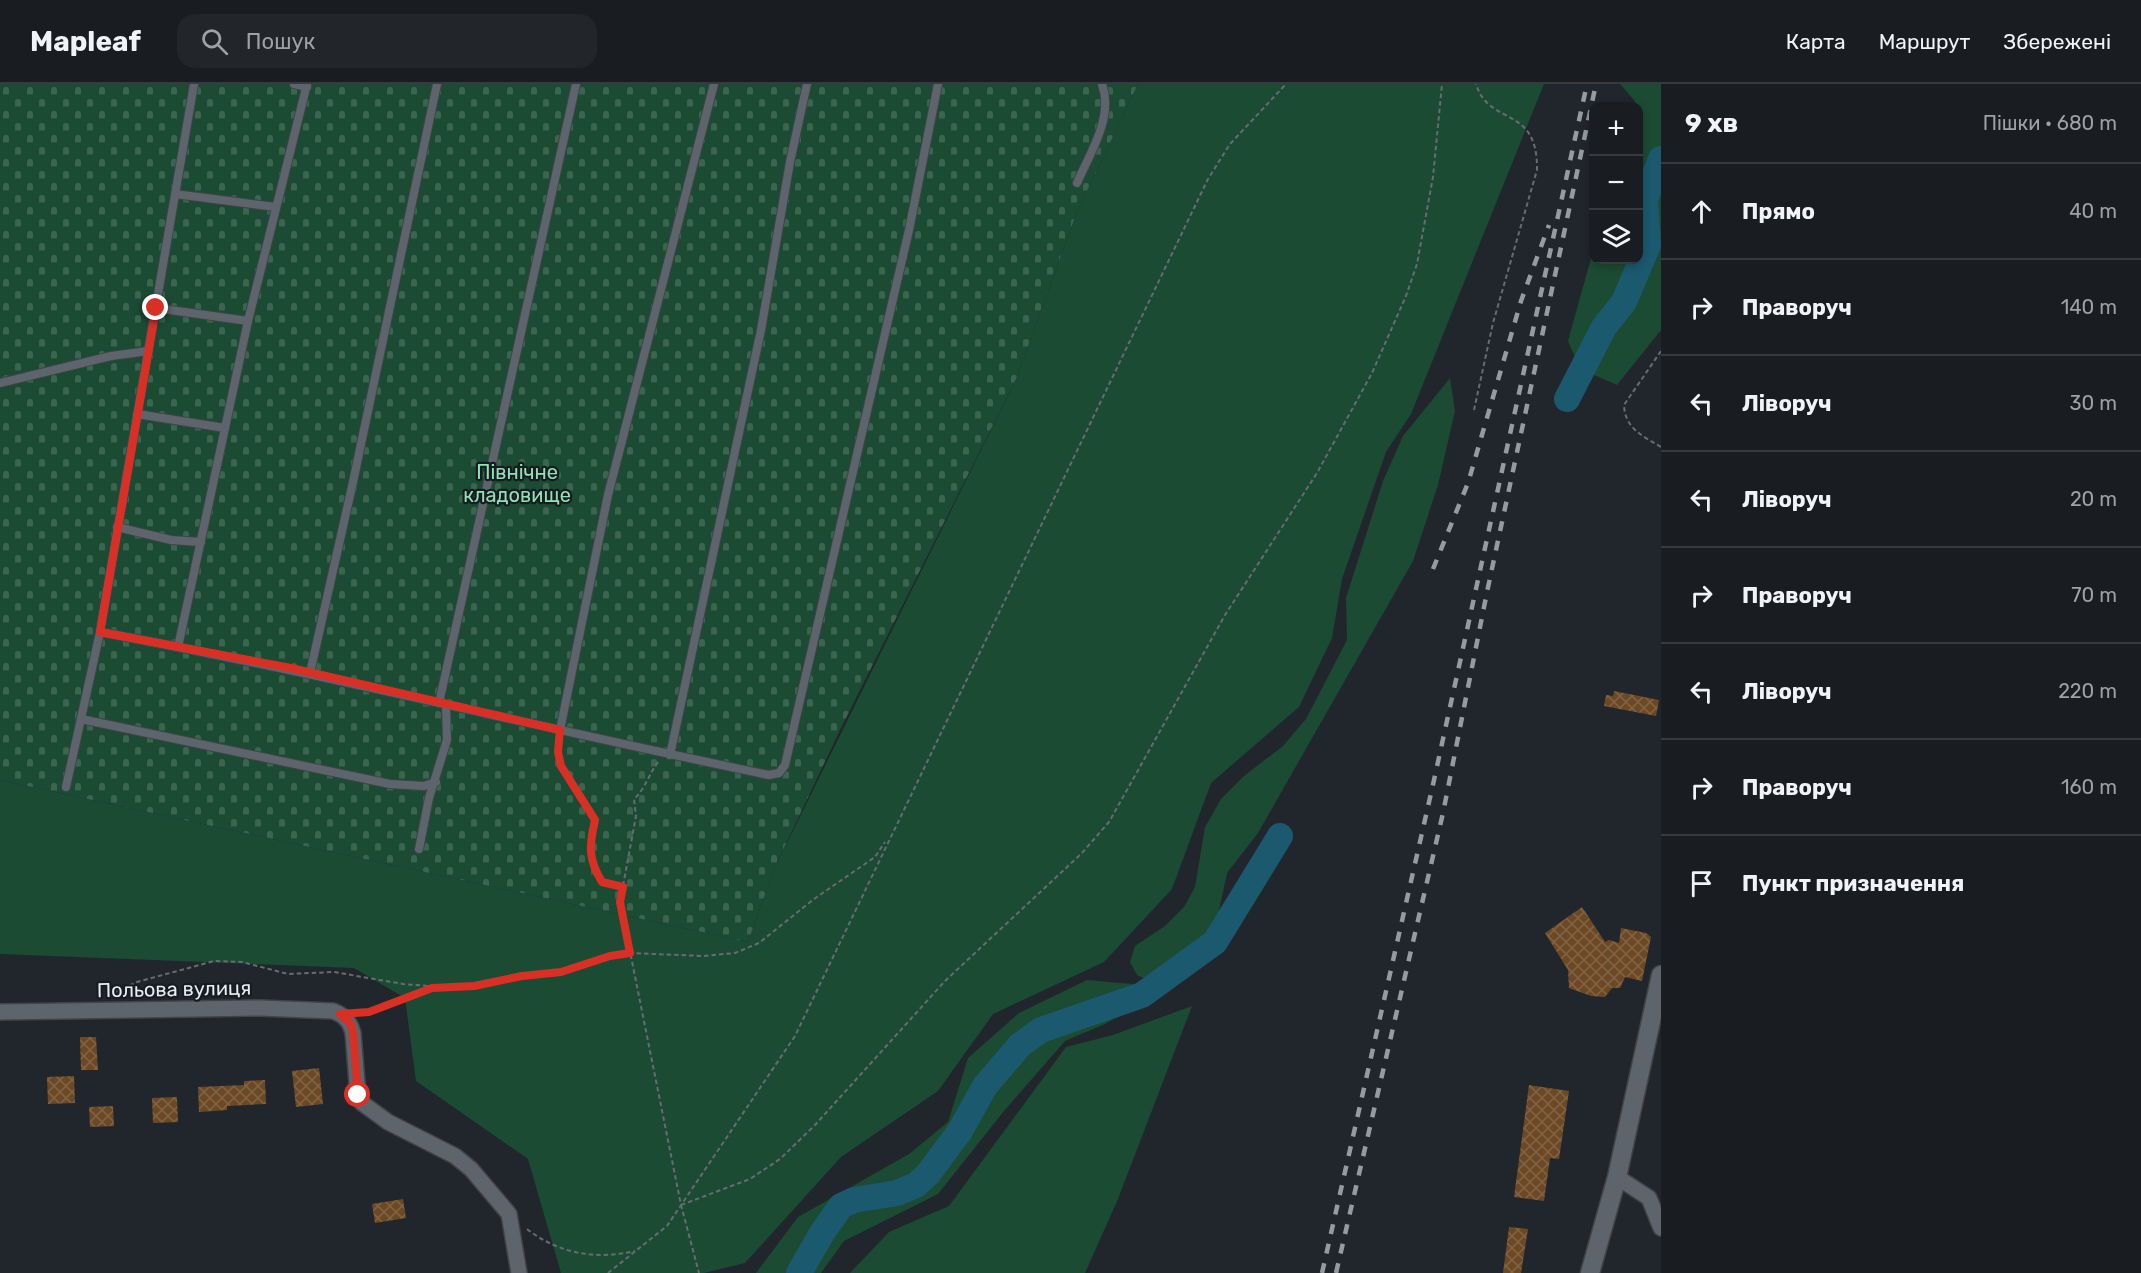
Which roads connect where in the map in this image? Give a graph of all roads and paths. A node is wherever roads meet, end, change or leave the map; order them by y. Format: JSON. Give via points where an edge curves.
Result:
{"nodes":[{"id":1,"x":194,"y":84,"type":"edge"},
{"id":2,"x":294,"y":84,"type":"edge"},
{"id":3,"x":437,"y":84,"type":"edge"},
{"id":4,"x":576,"y":84,"type":"edge"},
{"id":5,"x":714,"y":84,"type":"edge"},
{"id":6,"x":807,"y":84,"type":"edge"},
{"id":7,"x":938,"y":84,"type":"edge"},
{"id":8,"x":1102,"y":84,"type":"edge"},
{"id":9,"x":1286,"y":84,"type":"edge"},
{"id":10,"x":1442,"y":84,"type":"edge"},
{"id":11,"x":1476,"y":84,"type":"edge"},
{"id":12,"x":307,"y":86,"type":"edge"},
{"id":13,"x":1077,"y":183,"type":"dead end"},
{"id":14,"x":175,"y":194,"type":"junction"},
{"id":15,"x":276,"y":207,"type":"junction"},
{"id":16,"x":156,"y":308,"type":"junction"},
{"id":17,"x":248,"y":321,"type":"junction"},
{"id":18,"x":148,"y":351,"type":"junction"},
{"id":19,"x":1661,"y":351,"type":"edge"},
{"id":20,"x":0,"y":384,"type":"edge"},
{"id":21,"x":1474,"y":410,"type":"dead end"},
{"id":22,"x":137,"y":414,"type":"junction"},
{"id":23,"x":225,"y":428,"type":"junction"},
{"id":24,"x":1661,"y":447,"type":"edge"},
{"id":25,"x":117,"y":527,"type":"junction"},
{"id":26,"x":201,"y":542,"type":"junction"},
{"id":27,"x":100,"y":632,"type":"junction"},
{"id":28,"x":177,"y":647,"type":"junction"},
{"id":29,"x":310,"y":673,"type":"junction"},
{"id":30,"x":442,"y":705,"type":"junction"},
{"id":31,"x":81,"y":719,"type":"junction"},
{"id":32,"x":560,"y":730,"type":"junction"},
{"id":33,"x":670,"y":755,"type":"junction"},
{"id":34,"x":436,"y":782,"type":"junction"},
{"id":35,"x":66,"y":786,"type":"dead end"},
{"id":36,"x":890,"y":837,"type":"junction"},
{"id":37,"x":419,"y":849,"type":"dead end"},
{"id":38,"x":623,"y":887,"type":"junction"},
{"id":39,"x":630,"y":953,"type":"junction"},
{"id":40,"x":1661,"y":975,"type":"edge"},
{"id":41,"x":432,"y":988,"type":"junction"},
{"id":42,"x":108,"y":996,"type":"dead end"},
{"id":43,"x":0,"y":1012,"type":"edge"},
{"id":44,"x":343,"y":1016,"type":"junction"},
{"id":45,"x":1617,"y":1178,"type":"junction"},
{"id":46,"x":681,"y":1205,"type":"junction"},
{"id":47,"x":509,"y":1215,"type":"junction"},
{"id":48,"x":1661,"y":1228,"type":"edge"},
{"id":49,"x":638,"y":1250,"type":"junction"},
{"id":50,"x":519,"y":1273,"type":"edge"},
{"id":51,"x":608,"y":1273,"type":"edge"},
{"id":52,"x":699,"y":1273,"type":"edge"},
{"id":53,"x":1590,"y":1273,"type":"edge"}],
"edges":[{"from":1,"to":14,"type":"lane"},
{"from":2,"to":12,"type":"lane"},
{"from":3,"to":29,"type":"lane"},
{"from":4,"to":30,"type":"lane"},
{"from":5,"to":32,"type":"lane","via":[[608,495]]},
{"from":6,"to":33,"type":"lane","via":[[761,330]]},
{"from":7,"to":33,"type":"lane","via":[[909,230],[785,765],[779,773],[769,775]]},
{"from":8,"to":13,"type":"lane","via":[[1106,101],[1102,126]]},
{"from":9,"to":36,"type":"path","via":[[1230,144],[1208,179]]},
{"from":10,"to":46,"type":"path","via":[[1433,177],[1417,264],[1372,373],[1317,473],[1225,615],[1109,822],[1082,853],[945,981],[815,1125],[780,1158],[750,1179]]},
{"from":11,"to":21,"type":"path","via":[[1479,93],[1493,106],[1529,131],[1537,152],[1536,170],[1493,323]]},
{"from":12,"to":15,"type":"lane"},
{"from":14,"to":15,"type":"lane"},
{"from":14,"to":16,"type":"lane"},
{"from":15,"to":17,"type":"lane"},
{"from":16,"to":17,"type":"lane"},
{"from":16,"to":18,"type":"lane"},
{"from":17,"to":23,"type":"lane"},
{"from":18,"to":20,"type":"lane","via":[[111,356]]},
{"from":18,"to":22,"type":"lane"},
{"from":19,"to":24,"type":"path","via":[[1624,405],[1624,414],[1634,431]]},
{"from":22,"to":23,"type":"lane"},
{"from":22,"to":25,"type":"lane"},
{"from":23,"to":26,"type":"lane"},
{"from":25,"to":26,"type":"lane","via":[[171,540]]},
{"from":25,"to":27,"type":"lane"},
{"from":26,"to":28,"type":"lane"},
{"from":27,"to":28,"type":"lane"},
{"from":27,"to":31,"type":"lane"},
{"from":28,"to":29,"type":"lane"},
{"from":29,"to":30,"type":"lane"},
{"from":30,"to":32,"type":"lane"},
{"from":30,"to":34,"type":"lane","via":[[447,740]]},
{"from":31,"to":34,"type":"lane","via":[[390,784],[424,786]]},
{"from":31,"to":35,"type":"lane"},
{"from":32,"to":33,"type":"lane"},
{"from":32,"to":38,"type":"path","via":[[561,766],[595,820],[591,864],[602,882]]},
{"from":33,"to":38,"type":"path","via":[[662,757],[643,791],[634,799],[636,816]]},
{"from":34,"to":37,"type":"lane"},
{"from":36,"to":39,"type":"path","via":[[859,868],[746,949],[703,956]]},
{"from":36,"to":46,"type":"path","via":[[795,1036]]},
{"from":38,"to":39,"type":"path","via":[[620,902]]},
{"from":39,"to":41,"type":"path","via":[[561,972],[474,986]]},
{"from":39,"to":46,"type":"path"},
{"from":40,"to":45,"type":"street"},
{"from":41,"to":42,"type":"path","via":[[334,972],[288,974],[228,960],[137,982]]},
{"from":41,"to":44,"type":"path","via":[[369,1012]]},
{"from":43,"to":44,"type":"street","name":"Польова вулиця","via":[[260,1008],[333,1011]]},
{"from":44,"to":47,"type":"street","via":[[353,1033],[362,1103],[388,1122],[454,1156],[471,1169]]},
{"from":45,"to":48,"type":"street","via":[[1649,1198]]},
{"from":45,"to":53,"type":"street"},
{"from":46,"to":49,"type":"path","via":[[667,1226]]},
{"from":46,"to":52,"type":"path"},
{"from":47,"to":49,"type":"path","via":[[547,1243],[569,1252],[597,1256]]},
{"from":47,"to":50,"type":"street"},
{"from":49,"to":51,"type":"path"}]}
